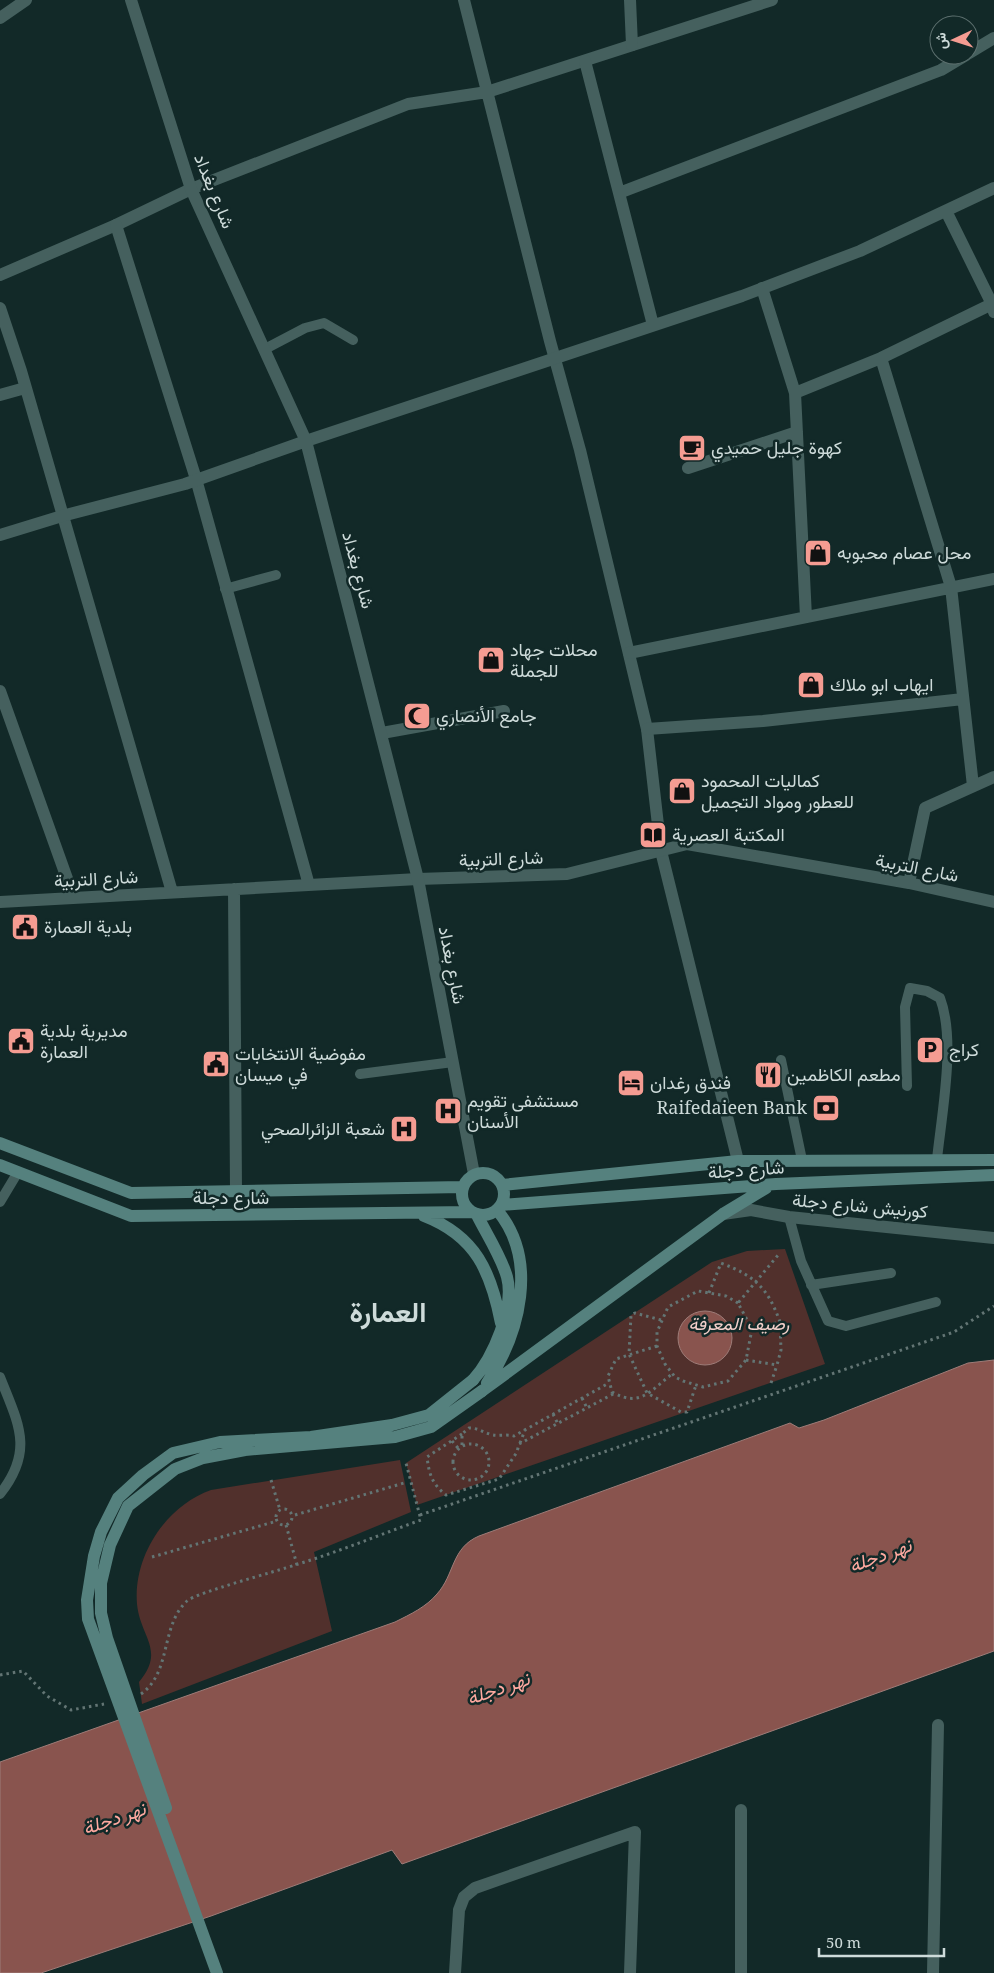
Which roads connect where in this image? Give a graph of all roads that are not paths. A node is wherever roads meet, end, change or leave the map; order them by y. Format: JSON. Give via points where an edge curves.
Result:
{"nodes":[{"id":1,"x":26,"y":0,"type":"edge"},
{"id":2,"x":131,"y":0,"type":"edge"},
{"id":3,"x":464,"y":0,"type":"edge"},
{"id":4,"x":630,"y":0,"type":"edge"},
{"id":5,"x":772,"y":0,"type":"edge"},
{"id":6,"x":0,"y":18,"type":"edge"},
{"id":7,"x":994,"y":38,"type":"edge"},
{"id":8,"x":632,"y":46,"type":"junction"},
{"id":9,"x":979,"y":47,"type":"edge"},
{"id":10,"x":585,"y":60,"type":"junction"},
{"id":11,"x":949,"y":65,"type":"edge"},
{"id":12,"x":487,"y":92,"type":"junction"},
{"id":13,"x":994,"y":188,"type":"edge"},
{"id":14,"x":191,"y":189,"type":"junction"},
{"id":15,"x":619,"y":193,"type":"junction"},
{"id":16,"x":946,"y":211,"type":"junction"},
{"id":17,"x":116,"y":225,"type":"junction"},
{"id":18,"x":0,"y":275,"type":"edge"},
{"id":19,"x":762,"y":288,"type":"junction"},
{"id":20,"x":993,"y":306,"type":"edge"},
{"id":21,"x":0,"y":308,"type":"edge"},
{"id":22,"x":653,"y":325,"type":"junction"},
{"id":23,"x":353,"y":340,"type":"dead end"},
{"id":24,"x":265,"y":349,"type":"junction"},
{"id":25,"x":554,"y":357,"type":"junction"},
{"id":26,"x":882,"y":358,"type":"junction"},
{"id":27,"x":25,"y":388,"type":"junction"},
{"id":28,"x":795,"y":393,"type":"junction"},
{"id":29,"x":0,"y":394,"type":"edge"},
{"id":30,"x":797,"y":432,"type":"junction"},
{"id":31,"x":306,"y":441,"type":"junction"},
{"id":32,"x":688,"y":468,"type":"dead end"},
{"id":33,"x":196,"y":479,"type":"junction"},
{"id":34,"x":62,"y":516,"type":"junction"},
{"id":35,"x":0,"y":535,"type":"edge"},
{"id":36,"x":276,"y":575,"type":"dead end"},
{"id":37,"x":994,"y":579,"type":"edge"},
{"id":38,"x":951,"y":588,"type":"junction"},
{"id":39,"x":225,"y":589,"type":"junction"},
{"id":40,"x":806,"y":617,"type":"junction"},
{"id":41,"x":629,"y":652,"type":"junction"},
{"id":42,"x":0,"y":690,"type":"edge"},
{"id":43,"x":964,"y":699,"type":"junction"},
{"id":44,"x":504,"y":711,"type":"dead end"},
{"id":45,"x":648,"y":729,"type":"junction"},
{"id":46,"x":382,"y":733,"type":"junction"},
{"id":47,"x":994,"y":776,"type":"edge"},
{"id":48,"x":973,"y":786,"type":"junction"},
{"id":49,"x":661,"y":851,"type":"junction"},
{"id":50,"x":418,"y":879,"type":"junction"},
{"id":51,"x":909,"y":883,"type":"junction"},
{"id":52,"x":309,"y":885,"type":"junction"},
{"id":53,"x":234,"y":889,"type":"junction"},
{"id":54,"x":172,"y":892,"type":"junction"},
{"id":55,"x":74,"y":898,"type":"junction"},
{"id":56,"x":0,"y":902,"type":"edge"},
{"id":57,"x":994,"y":902,"type":"edge"},
{"id":58,"x":781,"y":1060,"type":"dead end"},
{"id":59,"x":453,"y":1062,"type":"junction"},
{"id":60,"x":360,"y":1074,"type":"dead end"},
{"id":61,"x":907,"y":1086,"type":"dead end"},
{"id":62,"x":0,"y":1143,"type":"edge"},
{"id":63,"x":938,"y":1159,"type":"junction"},
{"id":64,"x":802,"y":1160,"type":"junction"},
{"id":65,"x":994,"y":1160,"type":"edge"},
{"id":66,"x":738,"y":1161,"type":"junction"},
{"id":67,"x":0,"y":1165,"type":"edge"},
{"id":68,"x":18,"y":1172,"type":"junction"},
{"id":69,"x":474,"y":1174,"type":"junction"},
{"id":70,"x":994,"y":1175,"type":"edge"},
{"id":71,"x":776,"y":1184,"type":"junction"},
{"id":72,"x":502,"y":1185,"type":"junction"},
{"id":73,"x":462,"y":1187,"type":"junction"},
{"id":74,"x":236,"y":1191,"type":"junction"},
{"id":75,"x":0,"y":1202,"type":"edge"},
{"id":76,"x":499,"y":1207,"type":"junction"},
{"id":77,"x":474,"y":1213,"type":"junction"},
{"id":78,"x":420,"y":1214,"type":"junction"},
{"id":79,"x":723,"y":1214,"type":"junction"},
{"id":80,"x":789,"y":1218,"type":"junction"},
{"id":81,"x":994,"y":1238,"type":"edge"},
{"id":82,"x":891,"y":1273,"type":"dead end"},
{"id":83,"x":811,"y":1285,"type":"junction"},
{"id":84,"x":936,"y":1302,"type":"dead end"},
{"id":85,"x":501,"y":1326,"type":"junction"},
{"id":86,"x":0,"y":1377,"type":"edge"},
{"id":87,"x":482,"y":1391,"type":"junction"},
{"id":88,"x":0,"y":1494,"type":"edge"},
{"id":89,"x":938,"y":1725,"type":"dead end"},
{"id":90,"x":741,"y":1810,"type":"dead end"},
{"id":91,"x":217,"y":1973,"type":"edge"},
{"id":92,"x":224,"y":1973,"type":"edge"},
{"id":93,"x":455,"y":1973,"type":"edge"},
{"id":94,"x":630,"y":1973,"type":"edge"},
{"id":95,"x":741,"y":1973,"type":"edge"},
{"id":96,"x":933,"y":1973,"type":"edge"}],
"edges":[{"from":1,"to":6,"type":"street"},
{"from":2,"to":14,"type":"street","name":"شارع بغداد"},
{"from":3,"to":12,"type":"street"},
{"from":4,"to":8,"type":"street"},
{"from":5,"to":8,"type":"street"},
{"from":7,"to":9,"type":"street"},
{"from":8,"to":10,"type":"street"},
{"from":10,"to":12,"type":"street"},
{"from":10,"to":15,"type":"street"},
{"from":11,"to":15,"type":"street"},
{"from":12,"to":14,"type":"street","via":[[408,104]]},
{"from":12,"to":25,"type":"street"},
{"from":13,"to":16,"type":"street"},
{"from":14,"to":17,"type":"street"},
{"from":14,"to":24,"type":"street","name":"شارع بغداد"},
{"from":15,"to":22,"type":"street"},
{"from":16,"to":19,"type":"street","via":[[860,251]]},
{"from":16,"to":20,"type":"street"},
{"from":17,"to":18,"type":"street"},
{"from":17,"to":33,"type":"street"},
{"from":19,"to":22,"type":"street"},
{"from":19,"to":28,"type":"street"},
{"from":20,"to":26,"type":"street"},
{"from":21,"to":27,"type":"street"},
{"from":22,"to":25,"type":"street"},
{"from":23,"to":24,"type":"lane","via":[[324,323],[306,328]]},
{"from":24,"to":31,"type":"street","name":"شارع بغداد"},
{"from":25,"to":31,"type":"street"},
{"from":25,"to":41,"type":"street"},
{"from":26,"to":28,"type":"street"},
{"from":26,"to":38,"type":"street"},
{"from":27,"to":29,"type":"street"},
{"from":27,"to":34,"type":"street"},
{"from":28,"to":30,"type":"street"},
{"from":30,"to":32,"type":"street"},
{"from":30,"to":40,"type":"street"},
{"from":31,"to":33,"type":"street"},
{"from":31,"to":46,"type":"street","name":"شارع بغداد"},
{"from":33,"to":34,"type":"street"},
{"from":33,"to":39,"type":"street"},
{"from":34,"to":35,"type":"street"},
{"from":34,"to":54,"type":"street"},
{"from":36,"to":39,"type":"lane"},
{"from":37,"to":38,"type":"street"},
{"from":38,"to":40,"type":"street"},
{"from":38,"to":43,"type":"street"},
{"from":39,"to":52,"type":"street"},
{"from":40,"to":41,"type":"street"},
{"from":41,"to":45,"type":"street"},
{"from":42,"to":55,"type":"street"},
{"from":43,"to":45,"type":"street","via":[[764,721]]},
{"from":43,"to":48,"type":"street"},
{"from":44,"to":46,"type":"street"},
{"from":45,"to":49,"type":"street"},
{"from":46,"to":50,"type":"street","name":"شارع بغداد"},
{"from":47,"to":48,"type":"street"},
{"from":48,"to":51,"type":"street","via":[[925,808]]},
{"from":49,"to":50,"type":"street","name":"شارع التربية","via":[[567,874]]},
{"from":49,"to":51,"type":"street","name":"شارع التربية","via":[[686,844]]},
{"from":49,"to":66,"type":"street"},
{"from":50,"to":52,"type":"street","name":"شارع التربية"},
{"from":50,"to":59,"type":"street","name":"شارع بغداد"},
{"from":51,"to":57,"type":"street","name":"شارع التربية"},
{"from":52,"to":53,"type":"street","name":"شارع التربية"},
{"from":53,"to":54,"type":"street","name":"شارع التربية"},
{"from":53,"to":74,"type":"street"},
{"from":54,"to":55,"type":"street","name":"شارع التربية"},
{"from":55,"to":56,"type":"street","name":"شارع التربية"},
{"from":58,"to":64,"type":"lane"},
{"from":59,"to":60,"type":"lane"},
{"from":59,"to":69,"type":"street","name":"شارع بغداد"},
{"from":61,"to":63,"type":"lane","via":[[905,1008],[910,988],[927,991],[940,998],[946,1014],[947,1046]]},
{"from":62,"to":74,"type":"main road","name":"شارع دجلة","via":[[132,1193]]},
{"from":63,"to":64,"type":"main road","name":"شارع دجلة"},
{"from":63,"to":65,"type":"main road","name":"شارع دجلة"},
{"from":64,"to":66,"type":"main road","name":"شارع دجلة"},
{"from":66,"to":72,"type":"main road","name":"شارع دجلة"},
{"from":67,"to":68,"type":"main road","name":"شارع دجلة"},
{"from":68,"to":75,"type":"lane"},
{"from":68,"to":78,"type":"main road","name":"شارع دجلة","via":[[131,1216]]},
{"from":69,"to":72,"type":"main road","via":[[494,1175]]},
{"from":69,"to":73,"type":"main road"},
{"from":70,"to":71,"type":"main road","name":"شارع دجلة"},
{"from":71,"to":76,"type":"main road","name":"شارع دجلة"},
{"from":71,"to":79,"type":"main road"},
{"from":72,"to":76,"type":"main road","via":[[504,1192]]},
{"from":73,"to":74,"type":"main road","name":"شارع دجلة"},
{"from":73,"to":77,"type":"main road","via":[[462,1201]]},
{"from":76,"to":77,"type":"main road","via":[[491,1214]]},
{"from":76,"to":87,"type":"main road","via":[[517,1244],[521,1294],[502,1362]]},
{"from":77,"to":78,"type":"main road","name":"شارع دجلة"},
{"from":77,"to":85,"type":"main road","via":[[508,1278],[509,1294]]},
{"from":78,"to":85,"type":"main road","via":[[452,1230],[475,1254],[494,1290]]},
{"from":79,"to":80,"type":"street","name":"كورنيش شارع دجلة","via":[[751,1210]]},
{"from":79,"to":87,"type":"main road"},
{"from":80,"to":81,"type":"street","name":"كورنيش شارع دجلة"},
{"from":80,"to":83,"type":"lane"},
{"from":82,"to":83,"type":"lane"},
{"from":83,"to":84,"type":"lane","via":[[828,1321],[846,1326]]},
{"from":85,"to":91,"type":"main road","bridge":true,"via":[[487,1362],[473,1380],[429,1415],[392,1425],[311,1437],[220,1442],[174,1453],[118,1498],[101,1532],[89,1581],[88,1619]]},
{"from":86,"to":88,"type":"lane","via":[[19,1425],[21,1454],[14,1477]]},
{"from":87,"to":92,"type":"main road","bridge":true,"via":[[430,1427],[395,1437],[245,1450],[204,1458],[175,1469],[128,1506],[110,1545],[102,1583],[101,1613],[107,1638]]},
{"from":89,"to":96,"type":"street"},
{"from":90,"to":95,"type":"street"},
{"from":93,"to":94,"type":"street","via":[[459,1910],[464,1897],[475,1888],[635,1832]]}]}
